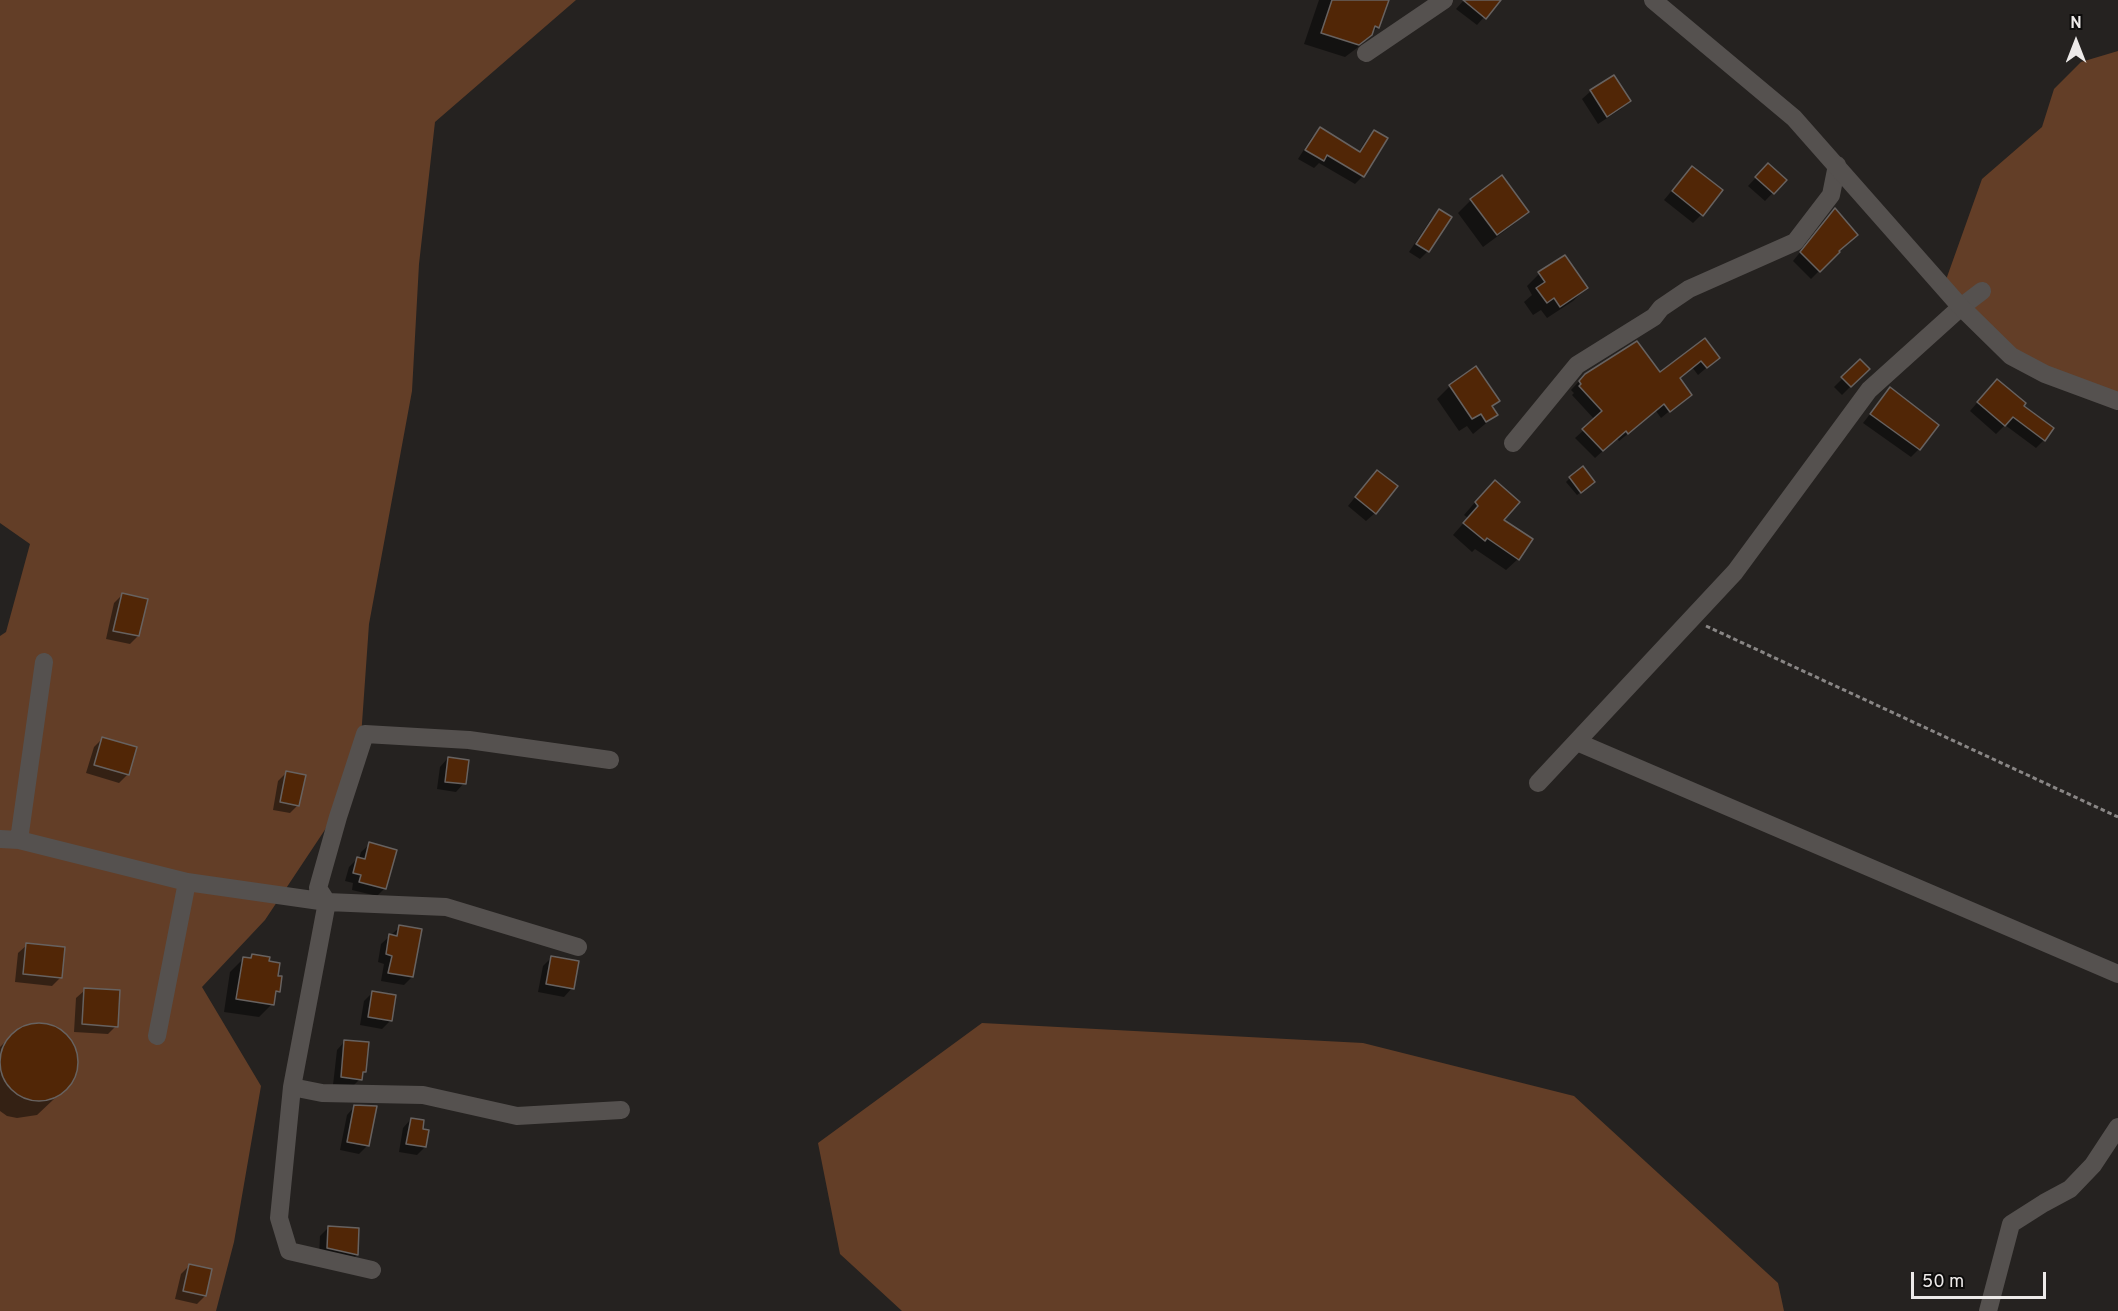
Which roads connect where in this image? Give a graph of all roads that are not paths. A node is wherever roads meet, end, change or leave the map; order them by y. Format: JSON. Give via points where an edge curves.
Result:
{"nodes":[{"id":1,"x":1444,"y":0,"type":"edge"},
{"id":2,"x":1653,"y":0,"type":"edge"},
{"id":3,"x":1366,"y":53,"type":"dead end"},
{"id":4,"x":1837,"y":165,"type":"junction"},
{"id":5,"x":1982,"y":291,"type":"dead end"},
{"id":6,"x":1961,"y":307,"type":"junction"},
{"id":7,"x":2118,"y":401,"type":"edge"},
{"id":8,"x":1513,"y":443,"type":"dead end"},
{"id":9,"x":44,"y":662,"type":"dead end"},
{"id":10,"x":1577,"y":742,"type":"junction"},
{"id":11,"x":610,"y":760,"type":"dead end"},
{"id":12,"x":1538,"y":783,"type":"dead end"},
{"id":13,"x":0,"y":839,"type":"edge"},
{"id":14,"x":19,"y":840,"type":"junction"},
{"id":15,"x":187,"y":882,"type":"junction"},
{"id":16,"x":327,"y":902,"type":"junction"},
{"id":17,"x":578,"y":947,"type":"dead end"},
{"id":18,"x":2118,"y":974,"type":"edge"},
{"id":19,"x":157,"y":1036,"type":"dead end"},
{"id":20,"x":292,"y":1087,"type":"junction"},
{"id":21,"x":621,"y":1110,"type":"dead end"},
{"id":22,"x":2118,"y":1127,"type":"edge"},
{"id":23,"x":372,"y":1270,"type":"dead end"},
{"id":24,"x":1988,"y":1311,"type":"edge"}],
"edges":[{"from":1,"to":3,"type":"street"},
{"from":2,"to":4,"type":"street","via":[[1794,118]]},
{"from":4,"to":6,"type":"street"},
{"from":4,"to":8,"type":"street","via":[[1831,195],[1795,242],[1689,289],[1654,317],[1577,366]]},
{"from":5,"to":6,"type":"street"},
{"from":6,"to":7,"type":"street","via":[[2020,361]]},
{"from":6,"to":10,"type":"street","via":[[1869,390],[1735,572]]},
{"from":9,"to":14,"type":"street"},
{"from":10,"to":12,"type":"street"},
{"from":10,"to":18,"type":"street"},
{"from":11,"to":16,"type":"street","via":[[469,740],[365,734],[318,888]]},
{"from":13,"to":14,"type":"street"},
{"from":14,"to":15,"type":"street"},
{"from":15,"to":16,"type":"street"},
{"from":15,"to":19,"type":"street"},
{"from":16,"to":17,"type":"street","via":[[446,907]]},
{"from":16,"to":20,"type":"street"},
{"from":20,"to":21,"type":"street","via":[[322,1093],[423,1095],[517,1116]]},
{"from":20,"to":23,"type":"street","via":[[279,1218],[289,1251]]},
{"from":22,"to":24,"type":"street","via":[[2093,1165],[2070,1189],[2012,1224]]}]}
